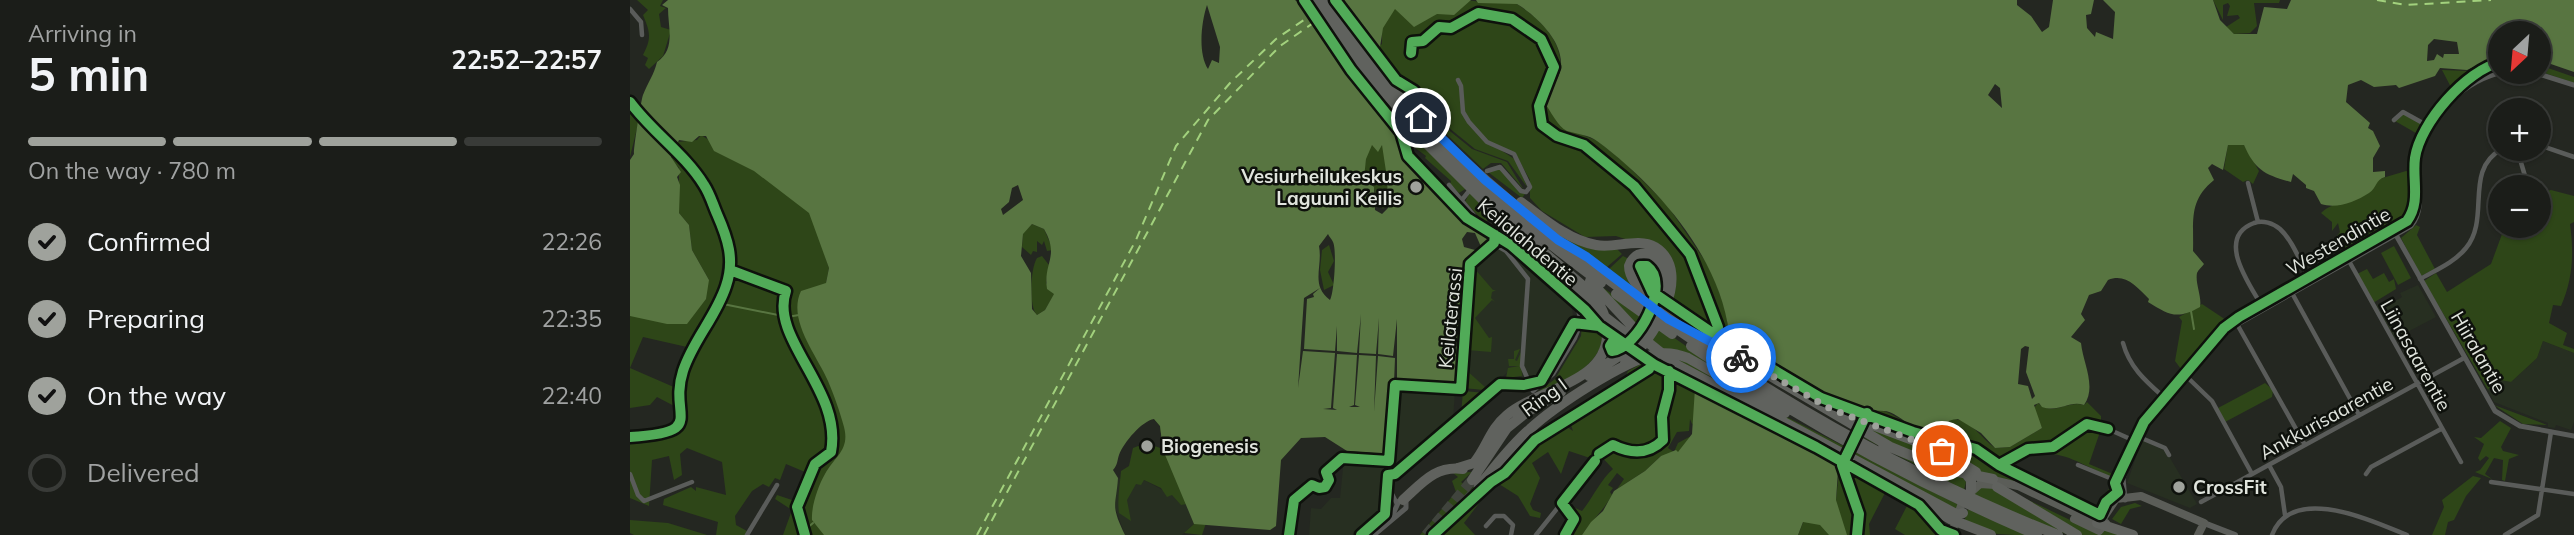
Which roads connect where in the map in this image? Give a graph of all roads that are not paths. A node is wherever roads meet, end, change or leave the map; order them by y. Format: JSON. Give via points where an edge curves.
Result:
{"nodes":[{"id":1,"x":1314,"y":0,"type":"edge"},
{"id":2,"x":1325,"y":0,"type":"edge"},
{"id":3,"x":630,"y":9,"type":"edge"},
{"id":4,"x":1339,"y":28,"type":"junction"},
{"id":5,"x":642,"y":35,"type":"dead end"},
{"id":6,"x":2488,"y":78,"type":"edge"},
{"id":7,"x":2552,"y":78,"type":"edge"},
{"id":8,"x":1373,"y":80,"type":"junction"},
{"id":9,"x":1458,"y":80,"type":"dead end"},
{"id":10,"x":2574,"y":85,"type":"edge"},
{"id":11,"x":630,"y":102,"type":"edge"},
{"id":12,"x":641,"y":115,"type":"joint"},
{"id":13,"x":2394,"y":120,"type":"dead end"},
{"id":14,"x":2431,"y":127,"type":"junction"},
{"id":15,"x":1449,"y":145,"type":"junction"},
{"id":16,"x":2551,"y":149,"type":"edge"},
{"id":17,"x":2574,"y":157,"type":"edge"},
{"id":18,"x":2488,"y":160,"type":"edge"},
{"id":19,"x":1487,"y":171,"type":"dead end"},
{"id":20,"x":2248,"y":183,"type":"dead end"},
{"id":21,"x":1448,"y":185,"type":"dead end"},
{"id":22,"x":1469,"y":191,"type":"dead end"},
{"id":23,"x":1482,"y":199,"type":"junction"},
{"id":24,"x":1461,"y":201,"type":"junction"},
{"id":25,"x":2258,"y":222,"type":"junction"},
{"id":26,"x":2396,"y":235,"type":"junction"},
{"id":27,"x":1555,"y":242,"type":"junction"},
{"id":28,"x":1499,"y":247,"type":"dead end"},
{"id":29,"x":2349,"y":261,"type":"junction"},
{"id":30,"x":2420,"y":279,"type":"junction"},
{"id":31,"x":2311,"y":281,"type":"junction"},
{"id":32,"x":2292,"y":292,"type":"junction"},
{"id":33,"x":1665,"y":295,"type":"junction"},
{"id":34,"x":2263,"y":307,"type":"junction"},
{"id":35,"x":2237,"y":323,"type":"junction"},
{"id":36,"x":2123,"y":343,"type":"dead end"},
{"id":37,"x":1724,"y":347,"type":"junction"},
{"id":38,"x":1633,"y":357,"type":"junction"},
{"id":39,"x":2464,"y":358,"type":"junction"},
{"id":40,"x":2186,"y":377,"type":"junction"},
{"id":41,"x":1527,"y":380,"type":"junction"},
{"id":42,"x":1734,"y":382,"type":"junction"},
{"id":43,"x":2416,"y":385,"type":"junction"},
{"id":44,"x":1716,"y":387,"type":"junction"},
{"id":45,"x":1562,"y":388,"type":"junction"},
{"id":46,"x":1801,"y":393,"type":"junction"},
{"id":47,"x":1754,"y":395,"type":"junction"},
{"id":48,"x":2167,"y":400,"type":"junction"},
{"id":49,"x":2359,"y":415,"type":"junction"},
{"id":50,"x":2108,"y":429,"type":"dead end"},
{"id":51,"x":2441,"y":429,"type":"junction"},
{"id":52,"x":2551,"y":432,"type":"junction"},
{"id":53,"x":2574,"y":436,"type":"edge"},
{"id":54,"x":630,"y":437,"type":"edge"},
{"id":55,"x":2138,"y":440,"type":"junction"},
{"id":56,"x":2305,"y":445,"type":"junction"},
{"id":57,"x":1889,"y":446,"type":"junction"},
{"id":58,"x":1833,"y":448,"type":"junction"},
{"id":59,"x":2169,"y":455,"type":"dead end"},
{"id":60,"x":1392,"y":459,"type":"dead end"},
{"id":61,"x":1595,"y":461,"type":"dead end"},
{"id":62,"x":2461,"y":462,"type":"dead end"},
{"id":63,"x":2078,"y":465,"type":"dead end"},
{"id":64,"x":2269,"y":465,"type":"junction"},
{"id":65,"x":1458,"y":468,"type":"junction"},
{"id":66,"x":630,"y":474,"type":"edge"},
{"id":67,"x":2252,"y":474,"type":"junction"},
{"id":68,"x":2366,"y":474,"type":"dead end"},
{"id":69,"x":1391,"y":475,"type":"junction"},
{"id":70,"x":1475,"y":479,"type":"junction"},
{"id":71,"x":1970,"y":481,"type":"junction"},
{"id":72,"x":692,"y":482,"type":"dead end"},
{"id":73,"x":2491,"y":482,"type":"dead end"},
{"id":74,"x":1995,"y":483,"type":"junction"},
{"id":75,"x":2122,"y":483,"type":"junction"},
{"id":76,"x":777,"y":485,"type":"dead end"},
{"id":77,"x":2543,"y":490,"type":"junction"},
{"id":78,"x":2574,"y":495,"type":"edge"},
{"id":79,"x":2124,"y":499,"type":"junction"},
{"id":80,"x":2201,"y":502,"type":"dead end"},
{"id":81,"x":1400,"y":504,"type":"junction"},
{"id":82,"x":1961,"y":514,"type":"junction"},
{"id":83,"x":2285,"y":515,"type":"junction"},
{"id":84,"x":2102,"y":524,"type":"junction"},
{"id":85,"x":1486,"y":526,"type":"dead end"},
{"id":86,"x":2202,"y":529,"type":"edge"},
{"id":87,"x":747,"y":535,"type":"edge"},
{"id":88,"x":1368,"y":535,"type":"edge"},
{"id":89,"x":1374,"y":535,"type":"edge"},
{"id":90,"x":1511,"y":535,"type":"edge"},
{"id":91,"x":1536,"y":535,"type":"edge"},
{"id":92,"x":1954,"y":535,"type":"edge"},
{"id":93,"x":1991,"y":535,"type":"edge"},
{"id":94,"x":2037,"y":535,"type":"edge"},
{"id":95,"x":2058,"y":535,"type":"edge"},
{"id":96,"x":2077,"y":535,"type":"edge"},
{"id":97,"x":2133,"y":535,"type":"edge"},
{"id":98,"x":2224,"y":535,"type":"edge"},
{"id":99,"x":2235,"y":535,"type":"edge"},
{"id":100,"x":2272,"y":535,"type":"edge"},
{"id":101,"x":2407,"y":535,"type":"edge"},
{"id":102,"x":2505,"y":535,"type":"edge"}],
"edges":[{"from":1,"to":4,"type":"highway"},
{"from":2,"to":4,"type":"highway"},
{"from":3,"to":5,"type":"street","via":[[639,18]]},
{"from":4,"to":8,"type":"highway"},
{"from":4,"to":15,"type":"highway"},
{"from":6,"to":14,"type":"street","name":"Westendintie","via":[[2474,83]]},
{"from":7,"to":10,"type":"street"},
{"from":8,"to":23,"type":"highway","via":[[1414,130]]},
{"from":8,"to":27,"type":"highway","via":[[1444,152]]},
{"from":9,"to":19,"type":"street","via":[[1465,117],[1487,142],[1517,158],[1529,180],[1528,189],[1518,188],[1501,167]]},
{"from":11,"to":12,"type":"street"},
{"from":12,"to":54,"type":"street","via":[[706,187],[727,236],[730,270],[716,311],[683,369],[679,424],[662,435]]},
{"from":13,"to":14,"type":"street","via":[[2401,112],[2407,113]]},
{"from":14,"to":26,"type":"street","name":"Westendintie","via":[[2418,156],[2418,216]]},
{"from":15,"to":27,"type":"highway"},
{"from":15,"to":33,"type":"highway","via":[[1556,227],[1586,242],[1610,247],[1650,245],[1661,253],[1669,270]]},
{"from":16,"to":17,"type":"street"},
{"from":18,"to":30,"type":"street","via":[[2483,168],[2476,231],[2468,246],[2456,259]]},
{"from":20,"to":25,"type":"street"},
{"from":21,"to":24,"type":"street","name":"Keilalahdentie"},
{"from":22,"to":24,"type":"street"},
{"from":23,"to":44,"type":"highway","via":[[1621,331],[1659,358]]},
{"from":23,"to":45,"type":"highway","via":[[1589,291],[1603,313],[1606,344],[1595,366]]},
{"from":24,"to":41,"type":"street","name":"Keilalahdentie","via":[[1476,218],[1513,241],[1543,268],[1578,307],[1581,323],[1552,376],[1533,391]]},
{"from":25,"to":31,"type":"street","via":[[2282,231]]},
{"from":25,"to":34,"type":"street","via":[[2242,232],[2235,253]]},
{"from":26,"to":29,"type":"street","name":"Westendintie"},
{"from":26,"to":30,"type":"street","name":"Hiiralantie"},
{"from":27,"to":37,"type":"highway","via":[[1587,257],[1668,319]]},
{"from":27,"to":42,"type":"highway"},
{"from":27,"to":44,"type":"highway","via":[[1651,345]]},
{"from":28,"to":41,"type":"street","via":[[1527,276],[1522,366]]},
{"from":29,"to":31,"type":"street","name":"Westendintie"},
{"from":29,"to":43,"type":"street","name":"Liinasaarentie"},
{"from":30,"to":39,"type":"street","name":"Hiiralantie"},
{"from":31,"to":32,"type":"street","name":"Westendintie"},
{"from":32,"to":34,"type":"street","name":"Westendintie"},
{"from":32,"to":49,"type":"street"},
{"from":33,"to":37,"type":"highway","via":[[1659,262],[1649,254],[1638,255],[1630,264],[1631,278],[1643,292]]},
{"from":33,"to":38,"type":"highway","via":[[1655,331]]},
{"from":34,"to":35,"type":"street","name":"Westendintie"},
{"from":35,"to":40,"type":"street","name":"Westendintie"},
{"from":35,"to":56,"type":"street"},
{"from":36,"to":48,"type":"street","via":[[2138,373]]},
{"from":37,"to":46,"type":"highway"},
{"from":38,"to":42,"type":"highway","via":[[1677,355]]},
{"from":38,"to":45,"type":"highway","name":"Ring I","via":[[1615,361]]},
{"from":38,"to":70,"type":"highway","name":"Ring I","via":[[1565,401]]},
{"from":39,"to":43,"type":"street","name":"Ankkurisaarentie"},
{"from":39,"to":52,"type":"street","name":"Hiiralantie","via":[[2501,417]]},
{"from":40,"to":48,"type":"street","name":"Westendintie"},
{"from":40,"to":67,"type":"street","via":[[2212,401]]},
{"from":41,"to":69,"type":"street","via":[[1503,381]]},
{"from":42,"to":44,"type":"highway"},
{"from":42,"to":47,"type":"highway"},
{"from":42,"to":47,"type":"highway"},
{"from":43,"to":49,"type":"street","name":"Ankkurisaarentie"},
{"from":43,"to":51,"type":"street","name":"Liinasaarentie"},
{"from":45,"to":65,"type":"highway","via":[[1508,414],[1491,432],[1475,463]]},
{"from":45,"to":70,"type":"highway","name":"Ring I","via":[[1527,412]]},
{"from":46,"to":57,"type":"highway"},
{"from":46,"to":71,"type":"highway","via":[[1869,425],[1942,451]]},
{"from":47,"to":57,"type":"highway"},
{"from":47,"to":58,"type":"highway","via":[[1794,427]]},
{"from":47,"to":94,"type":"highway","via":[[1952,497]]},
{"from":47,"to":95,"type":"highway"},
{"from":48,"to":55,"type":"street","name":"Westendintie"},
{"from":49,"to":56,"type":"street","name":"Ankkurisaarentie"},
{"from":50,"to":55,"type":"street"},
{"from":51,"to":62,"type":"street","name":"Liinasaarentie"},
{"from":51,"to":68,"type":"street"},
{"from":52,"to":53,"type":"street","name":"Hiiralantie"},
{"from":52,"to":77,"type":"street"},
{"from":55,"to":59,"type":"street","via":[[2165,448]]},
{"from":55,"to":75,"type":"street","name":"Westendintie"},
{"from":56,"to":64,"type":"street","name":"Ankkurisaarentie"},
{"from":57,"to":71,"type":"highway"},
{"from":58,"to":82,"type":"highway"},
{"from":58,"to":93,"type":"highway","via":[[1942,515]]},
{"from":60,"to":69,"type":"street"},
{"from":61,"to":91,"type":"street"},
{"from":63,"to":75,"type":"street"},
{"from":64,"to":67,"type":"street","name":"Ankkurisaarentie"},
{"from":64,"to":83,"type":"street","via":[[2281,487]]},
{"from":65,"to":70,"type":"highway"},
{"from":65,"to":81,"type":"highway","via":[[1434,473]]},
{"from":66,"to":72,"type":"street","via":[[644,501]]},
{"from":67,"to":80,"type":"street","name":"Ankkurisaarentie"},
{"from":69,"to":81,"type":"street","via":[[1392,495]]},
{"from":71,"to":74,"type":"highway"},
{"from":71,"to":82,"type":"main road"},
{"from":71,"to":84,"type":"main road","via":[[2023,494],[2097,531]]},
{"from":73,"to":77,"type":"street"},
{"from":74,"to":84,"type":"main road"},
{"from":74,"to":96,"type":"highway","via":[[2042,517]]},
{"from":75,"to":79,"type":"street","name":"Westendintie"},
{"from":76,"to":87,"type":"street"},
{"from":77,"to":78,"type":"street"},
{"from":77,"to":102,"type":"street","via":[[2537,517]]},
{"from":79,"to":84,"type":"main road"},
{"from":79,"to":86,"type":"main road","via":[[2141,496]]},
{"from":81,"to":88,"type":"street"},
{"from":81,"to":89,"type":"street"},
{"from":82,"to":92,"type":"main road"},
{"from":83,"to":100,"type":"street"},
{"from":83,"to":101,"type":"street","via":[[2313,509],[2346,511]]},
{"from":84,"to":97,"type":"highway"},
{"from":85,"to":90,"type":"street","via":[[1495,516],[1504,516],[1513,525]]},
{"from":86,"to":98,"type":"main road"},
{"from":86,"to":99,"type":"main road"}]}
